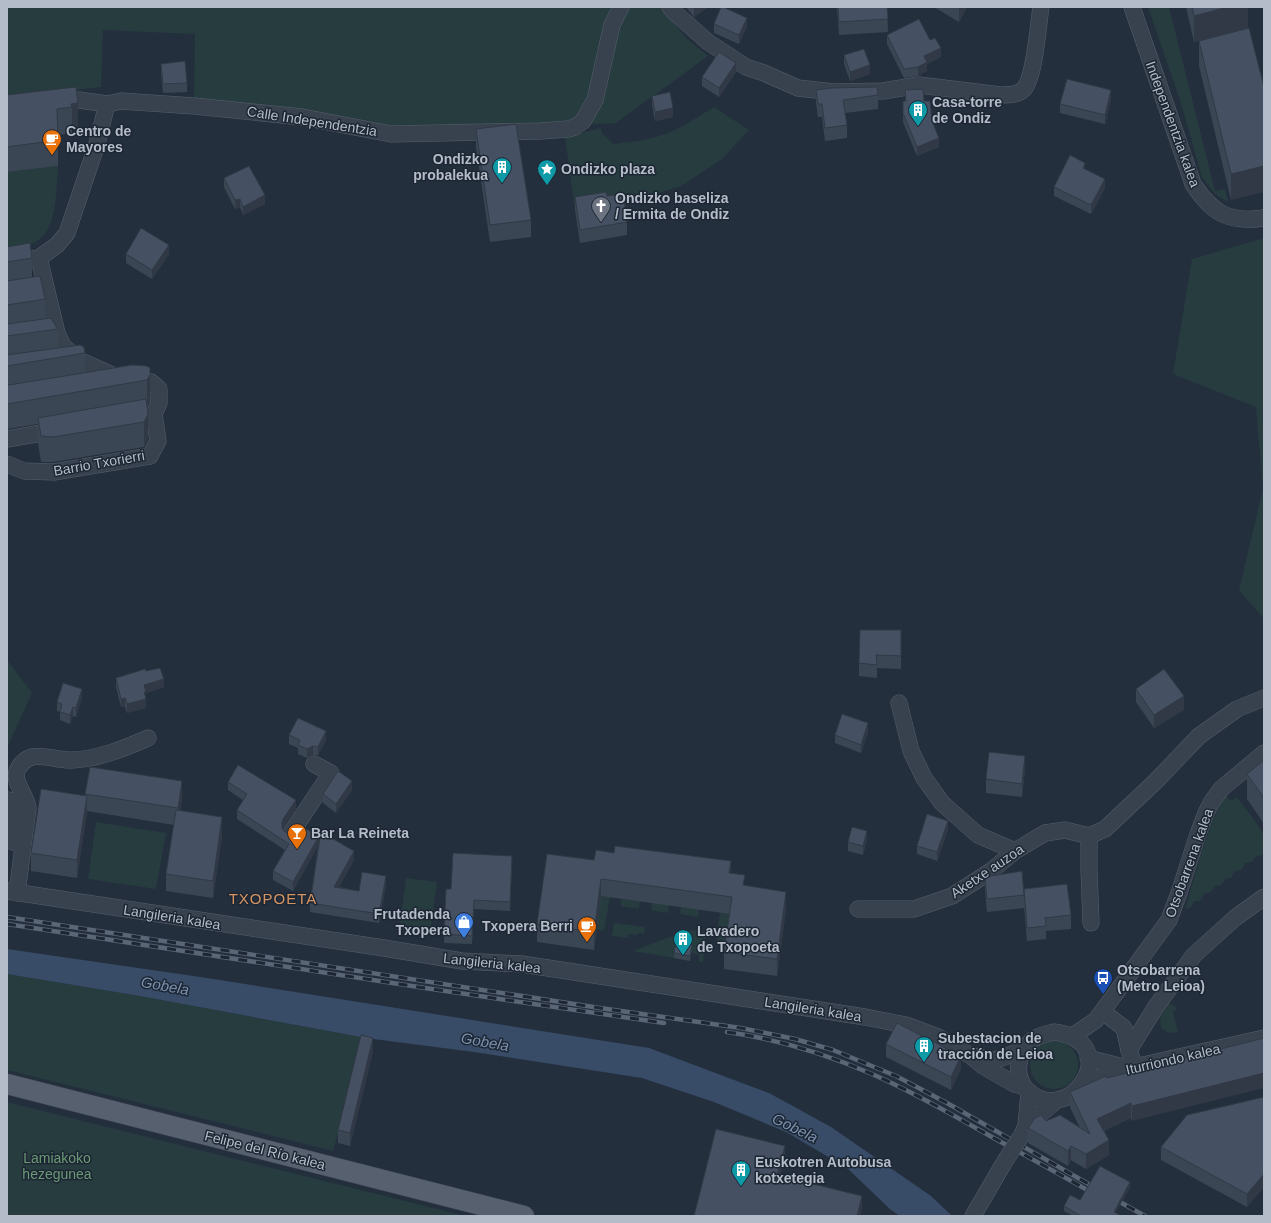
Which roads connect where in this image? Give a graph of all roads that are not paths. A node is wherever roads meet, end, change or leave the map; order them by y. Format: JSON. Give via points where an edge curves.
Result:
{"nodes":[{"id":1,"x":621,"y":7,"type":"edge"},
{"id":2,"x":670,"y":7,"type":"edge"},
{"id":3,"x":1041,"y":7,"type":"edge"},
{"id":4,"x":1132,"y":7,"type":"edge"},
{"id":5,"x":43,"y":104,"type":"edge"},
{"id":6,"x":106,"y":104,"type":"junction"},
{"id":7,"x":1264,"y":218,"type":"edge"},
{"id":8,"x":39,"y":258,"type":"junction"},
{"id":9,"x":7,"y":263,"type":"edge"},
{"id":10,"x":81,"y":361,"type":"junction"},
{"id":11,"x":59,"y":364,"type":"edge"},
{"id":12,"x":126,"y":382,"type":"junction"},
{"id":13,"x":104,"y":385,"type":"edge"},
{"id":14,"x":77,"y":427,"type":"edge"},
{"id":15,"x":7,"y":439,"type":"edge"},
{"id":16,"x":7,"y":464,"type":"edge"},
{"id":17,"x":1264,"y":698,"type":"edge"},
{"id":18,"x":900,"y":703,"type":"dead end"},
{"id":19,"x":148,"y":738,"type":"dead end"},
{"id":20,"x":1264,"y":753,"type":"edge"},
{"id":21,"x":314,"y":764,"type":"dead end"},
{"id":22,"x":7,"y":800,"type":"edge"},
{"id":23,"x":291,"y":833,"type":"edge"},
{"id":24,"x":1089,"y":836,"type":"junction"},
{"id":25,"x":1015,"y":851,"type":"junction"},
{"id":26,"x":10,"y":890,"type":"edge"},
{"id":27,"x":1264,"y":897,"type":"edge"},
{"id":28,"x":858,"y":909,"type":"dead end"},
{"id":29,"x":1091,"y":923,"type":"dead end"},
{"id":30,"x":1102,"y":1018,"type":"junction"},
{"id":31,"x":1070,"y":1036,"type":"junction"},
{"id":32,"x":1264,"y":1038,"type":"edge"},
{"id":33,"x":1024,"y":1049,"type":"junction"},
{"id":34,"x":971,"y":1056,"type":"junction"},
{"id":35,"x":1088,"y":1058,"type":"junction"},
{"id":36,"x":1129,"y":1059,"type":"junction"},
{"id":37,"x":1084,"y":1082,"type":"junction"},
{"id":38,"x":7,"y":1084,"type":"edge"},
{"id":39,"x":1026,"y":1089,"type":"junction"},
{"id":40,"x":1057,"y":1100,"type":"junction"},
{"id":41,"x":1024,"y":1129,"type":"junction"},
{"id":42,"x":524,"y":1216,"type":"edge"},
{"id":43,"x":973,"y":1216,"type":"edge"}],
"edges":[{"from":1,"to":6,"type":"street","name":"Calle Independentzia","via":[[612,25],[596,100],[583,121],[575,127],[541,131],[391,134],[302,117],[121,101]]},
{"from":2,"to":3,"type":"street","via":[[708,42],[746,67],[798,88],[834,92],[883,91],[919,85],[1015,95],[1024,89],[1033,68]]},
{"from":4,"to":7,"type":"street","name":"Independentzia kalea","via":[[1193,184],[1203,199],[1216,211],[1230,218]]},
{"from":5,"to":6,"type":"street","name":"Calle Independentzia","via":[[79,100]]},
{"from":6,"to":8,"type":"street","via":[[97,144],[67,233],[57,246]]},
{"from":8,"to":9,"type":"street"},
{"from":8,"to":10,"type":"street","name":"Barrio Txorierri","via":[[38,292],[50,334]]},
{"from":10,"to":11,"type":"street"},
{"from":10,"to":12,"type":"street","name":"Barrio Txorierri"},
{"from":12,"to":13,"type":"street","name":"Barrio Txorierri"},
{"from":12,"to":16,"type":"street","name":"Barrio Txorierri","via":[[151,382],[159,390],[159,403],[146,415],[158,441],[150,456],[54,472],[24,471]]},
{"from":14,"to":15,"type":"street"},
{"from":17,"to":24,"type":"street","via":[[1237,709],[1199,736],[1105,829]]},
{"from":18,"to":25,"type":"street","via":[[910,751],[924,778],[942,803],[978,835]]},
{"from":19,"to":26,"type":"street","via":[[129,747],[94,757],[70,760],[38,756],[26,759],[20,765],[17,772],[18,782],[28,800],[28,808]]},
{"from":20,"to":30,"type":"street","name":"Otsobarrena kalea","via":[[1221,789],[1211,803],[1169,920]]},
{"from":21,"to":23,"type":"street","via":[[331,773]]},
{"from":22,"to":26,"type":"street","via":[[14,801],[15,819]]},
{"from":24,"to":25,"type":"street","name":"Aketxe auzoa","via":[[1065,830],[1045,833]]},
{"from":24,"to":29,"type":"street"},
{"from":25,"to":28,"type":"street","name":"Aketxe auzoa","via":[[991,871],[952,896],[914,908]]},
{"from":26,"to":34,"type":"street","name":"Langileria kalea","via":[[433,957],[522,964],[865,1017],[906,1025],[938,1037]]},
{"from":27,"to":36,"type":"street","via":[[1235,918],[1194,955],[1157,1004]]},
{"from":30,"to":31,"type":"street","name":"Otsobarrena kalea"},
{"from":30,"to":36,"type":"street","via":[[1124,1028]]},
{"from":31,"to":33,"type":"street","via":[[1054,1032],[1042,1034]]},
{"from":31,"to":35,"type":"street","via":[[1084,1046]]},
{"from":32,"to":36,"type":"street","name":"Iturriondo kalea"},
{"from":33,"to":34,"type":"street","name":"Langileria kalea","via":[[994,1060]]},
{"from":33,"to":39,"type":"street","via":[[1018,1071]]},
{"from":34,"to":39,"type":"street","name":"Langileria kalea","via":[[983,1066]]},
{"from":35,"to":36,"type":"street"},
{"from":35,"to":37,"type":"street","via":[[1088,1071]]},
{"from":36,"to":37,"type":"street","name":"Iturriondo kalea"},
{"from":37,"to":40,"type":"street","via":[[1068,1097]]},
{"from":38,"to":42,"type":"main road","name":"Felipe del Río kalea"},
{"from":39,"to":40,"type":"street","via":[[1043,1099]]},
{"from":39,"to":41,"type":"street"},
{"from":40,"to":41,"type":"street"},
{"from":41,"to":43,"type":"street","bridge":true}]}
